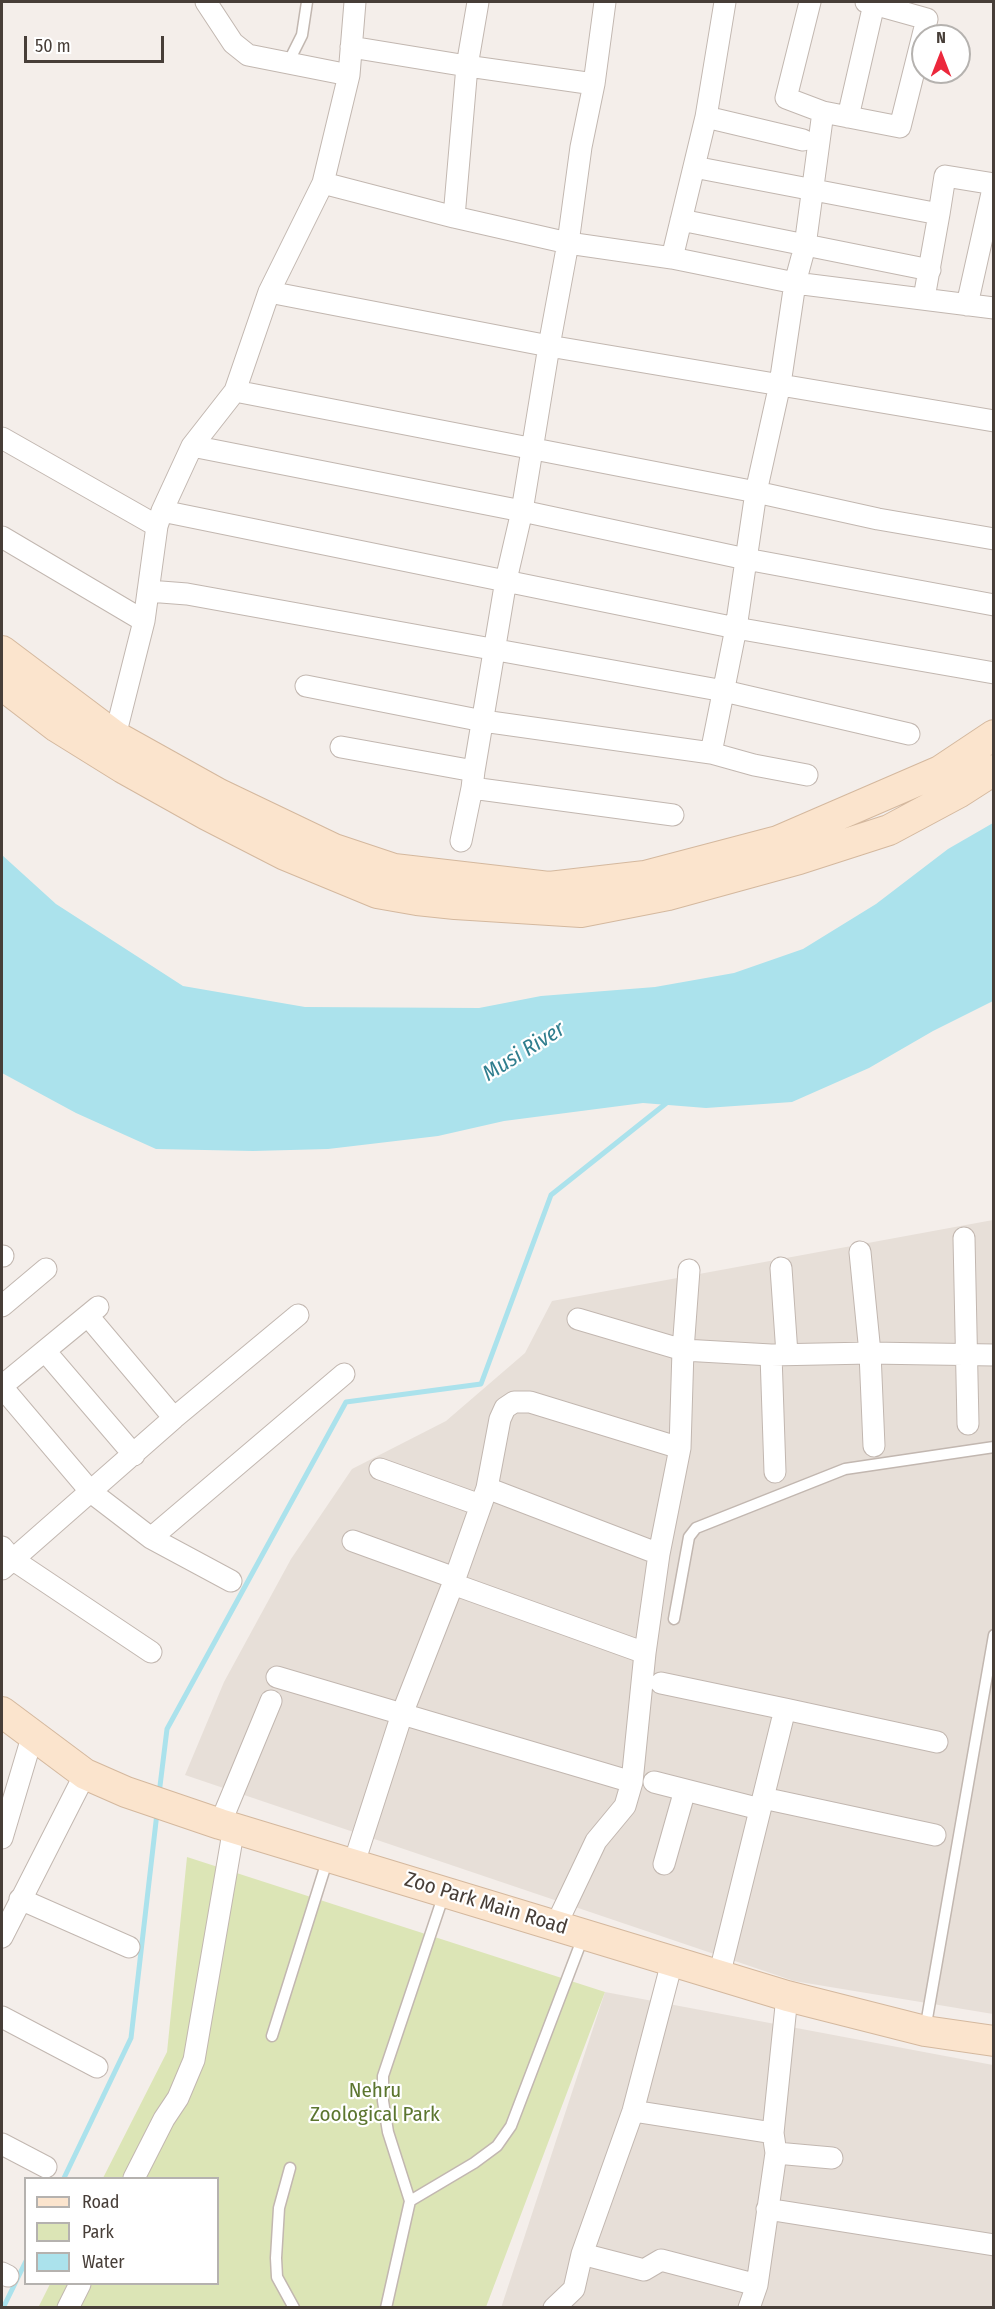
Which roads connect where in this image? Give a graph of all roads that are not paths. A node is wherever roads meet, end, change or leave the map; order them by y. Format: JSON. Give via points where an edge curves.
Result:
{"nodes":[{"id":1,"x":206,"y":2,"type":"edge"},
{"id":2,"x":307,"y":2,"type":"edge"},
{"id":3,"x":355,"y":2,"type":"edge"},
{"id":4,"x":478,"y":2,"type":"edge"},
{"id":5,"x":605,"y":2,"type":"edge"},
{"id":6,"x":725,"y":2,"type":"edge"},
{"id":7,"x":810,"y":2,"type":"edge"},
{"id":8,"x":870,"y":3,"type":"edge"},
{"id":9,"x":351,"y":47,"type":"junction"},
{"id":10,"x":288,"y":63,"type":"junction"},
{"id":11,"x":467,"y":66,"type":"junction"},
{"id":12,"x":349,"y":75,"type":"junction"},
{"id":13,"x":594,"y":84,"type":"junction"},
{"id":14,"x":823,"y":112,"type":"junction"},
{"id":15,"x":706,"y":117,"type":"junction"},
{"id":16,"x":848,"y":117,"type":"junction"},
{"id":17,"x":803,"y":140,"type":"dead end"},
{"id":18,"x":694,"y":167,"type":"junction"},
{"id":19,"x":323,"y":183,"type":"junction"},
{"id":20,"x":993,"y":184,"type":"edge"},
{"id":21,"x":814,"y":190,"type":"junction"},
{"id":22,"x":939,"y":214,"type":"junction"},
{"id":23,"x":454,"y":217,"type":"junction"},
{"id":24,"x":681,"y":220,"type":"junction"},
{"id":25,"x":568,"y":243,"type":"junction"},
{"id":26,"x":805,"y":246,"type":"junction"},
{"id":27,"x":986,"y":251,"type":"edge"},
{"id":28,"x":672,"y":258,"type":"junction"},
{"id":29,"x":930,"y":270,"type":"junction"},
{"id":30,"x":795,"y":283,"type":"junction"},
{"id":31,"x":269,"y":292,"type":"junction"},
{"id":32,"x":924,"y":298,"type":"junction"},
{"id":33,"x":967,"y":305,"type":"junction"},
{"id":34,"x":993,"y":308,"type":"edge"},
{"id":35,"x":549,"y":346,"type":"junction"},
{"id":36,"x":780,"y":384,"type":"junction"},
{"id":37,"x":235,"y":391,"type":"junction"},
{"id":38,"x":993,"y":421,"type":"edge"},
{"id":39,"x":2,"y":438,"type":"edge"},
{"id":40,"x":192,"y":446,"type":"junction"},
{"id":41,"x":532,"y":447,"type":"junction"},
{"id":42,"x":756,"y":492,"type":"junction"},
{"id":43,"x":522,"y":512,"type":"junction"},
{"id":44,"x":159,"y":518,"type":"junction"},
{"id":45,"x":2,"y":537,"type":"edge"},
{"id":46,"x":993,"y":539,"type":"edge"},
{"id":47,"x":746,"y":559,"type":"junction"},
{"id":48,"x":506,"y":580,"type":"junction"},
{"id":49,"x":148,"y":591,"type":"junction"},
{"id":50,"x":993,"y":604,"type":"edge"},
{"id":51,"x":144,"y":621,"type":"junction"},
{"id":52,"x":736,"y":628,"type":"junction"},
{"id":53,"x":494,"y":648,"type":"junction"},
{"id":54,"x":2,"y":651,"type":"edge"},
{"id":55,"x":993,"y":673,"type":"edge"},
{"id":56,"x":2,"y":685,"type":"edge"},
{"id":57,"x":306,"y":686,"type":"dead end"},
{"id":58,"x":724,"y":691,"type":"junction"},
{"id":59,"x":483,"y":721,"type":"junction"},
{"id":60,"x":909,"y":734,"type":"dead end"},
{"id":61,"x":993,"y":735,"type":"edge"},
{"id":62,"x":115,"y":736,"type":"junction"},
{"id":63,"x":341,"y":747,"type":"dead end"},
{"id":64,"x":711,"y":753,"type":"junction"},
{"id":65,"x":993,"y":770,"type":"edge"},
{"id":66,"x":807,"y":775,"type":"dead end"},
{"id":67,"x":473,"y":779,"type":"junction"},
{"id":68,"x":673,"y":815,"type":"dead end"},
{"id":69,"x":461,"y":841,"type":"dead end"},
{"id":70,"x":964,"y":1238,"type":"dead end"},
{"id":71,"x":860,"y":1252,"type":"dead end"},
{"id":72,"x":781,"y":1268,"type":"dead end"},
{"id":73,"x":46,"y":1269,"type":"dead end"},
{"id":74,"x":689,"y":1270,"type":"dead end"},
{"id":75,"x":2,"y":1306,"type":"edge"},
{"id":76,"x":298,"y":1315,"type":"dead end"},
{"id":77,"x":578,"y":1319,"type":"dead end"},
{"id":78,"x":683,"y":1350,"type":"junction"},
{"id":79,"x":45,"y":1351,"type":"junction"},
{"id":80,"x":870,"y":1353,"type":"junction"},
{"id":81,"x":779,"y":1354,"type":"junction"},
{"id":82,"x":966,"y":1355,"type":"junction"},
{"id":83,"x":993,"y":1355,"type":"edge"},
{"id":84,"x":345,"y":1374,"type":"dead end"},
{"id":85,"x":2,"y":1387,"type":"edge"},
{"id":86,"x":174,"y":1418,"type":"junction"},
{"id":87,"x":968,"y":1424,"type":"dead end"},
{"id":88,"x":874,"y":1446,"type":"dead end"},
{"id":89,"x":993,"y":1447,"type":"edge"},
{"id":90,"x":680,"y":1448,"type":"junction"},
{"id":91,"x":134,"y":1455,"type":"junction"},
{"id":92,"x":380,"y":1469,"type":"dead end"},
{"id":93,"x":775,"y":1472,"type":"dead end"},
{"id":94,"x":91,"y":1492,"type":"junction"},
{"id":95,"x":484,"y":1497,"type":"junction"},
{"id":96,"x":151,"y":1538,"type":"junction"},
{"id":97,"x":353,"y":1541,"type":"dead end"},
{"id":98,"x":659,"y":1554,"type":"junction"},
{"id":99,"x":5,"y":1558,"type":"edge"},
{"id":100,"x":231,"y":1581,"type":"dead end"},
{"id":101,"x":454,"y":1581,"type":"junction"},
{"id":102,"x":674,"y":1619,"type":"dead end"},
{"id":103,"x":993,"y":1635,"type":"edge"},
{"id":104,"x":151,"y":1652,"type":"dead end"},
{"id":105,"x":645,"y":1653,"type":"junction"},
{"id":106,"x":277,"y":1677,"type":"dead end"},
{"id":107,"x":661,"y":1683,"type":"dead end"},
{"id":108,"x":271,"y":1701,"type":"dead end"},
{"id":109,"x":785,"y":1709,"type":"junction"},
{"id":110,"x":2,"y":1712,"type":"edge"},
{"id":111,"x":402,"y":1714,"type":"junction"},
{"id":112,"x":33,"y":1734,"type":"junction"},
{"id":113,"x":937,"y":1742,"type":"dead end"},
{"id":114,"x":85,"y":1774,"type":"junction"},
{"id":115,"x":632,"y":1782,"type":"junction"},
{"id":116,"x":654,"y":1782,"type":"dead end"},
{"id":117,"x":685,"y":1790,"type":"junction"},
{"id":118,"x":762,"y":1804,"type":"junction"},
{"id":119,"x":227,"y":1825,"type":"junction"},
{"id":120,"x":934,"y":1835,"type":"dead end"},
{"id":121,"x":2,"y":1838,"type":"edge"},
{"id":122,"x":341,"y":1859,"type":"junction"},
{"id":123,"x":664,"y":1864,"type":"dead end"},
{"id":124,"x":445,"y":1891,"type":"junction"},
{"id":125,"x":20,"y":1899,"type":"junction"},
{"id":126,"x":570,"y":1930,"type":"junction"},
{"id":127,"x":2,"y":1937,"type":"edge"},
{"id":128,"x":129,"y":1947,"type":"dead end"},
{"id":129,"x":672,"y":1962,"type":"junction"},
{"id":130,"x":719,"y":1976,"type":"junction"},
{"id":131,"x":787,"y":1996,"type":"junction"},
{"id":132,"x":2,"y":2017,"type":"edge"},
{"id":133,"x":925,"y":2031,"type":"junction"},
{"id":134,"x":272,"y":2036,"type":"dead end"},
{"id":135,"x":993,"y":2041,"type":"edge"},
{"id":136,"x":97,"y":2067,"type":"dead end"},
{"id":137,"x":633,"y":2111,"type":"junction"},
{"id":138,"x":774,"y":2143,"type":"junction"},
{"id":139,"x":2,"y":2144,"type":"edge"},
{"id":140,"x":832,"y":2158,"type":"dead end"},
{"id":141,"x":46,"y":2167,"type":"dead end"},
{"id":142,"x":290,"y":2168,"type":"dead end"},
{"id":143,"x":135,"y":2177,"type":"edge"},
{"id":144,"x":410,"y":2201,"type":"junction"},
{"id":145,"x":767,"y":2209,"type":"junction"},
{"id":146,"x":993,"y":2245,"type":"edge"},
{"id":147,"x":582,"y":2254,"type":"junction"},
{"id":148,"x":79,"y":2285,"type":"edge"},
{"id":149,"x":757,"y":2285,"type":"junction"},
{"id":150,"x":68,"y":2307,"type":"edge"},
{"id":151,"x":294,"y":2307,"type":"edge"},
{"id":152,"x":387,"y":2307,"type":"edge"},
{"id":153,"x":554,"y":2307,"type":"edge"},
{"id":154,"x":749,"y":2307,"type":"edge"}],
"edges":[{"from":1,"to":10,"type":"street","via":[[233,43],[248,55]]},
{"from":2,"to":10,"type":"lane","via":[[302,34]]},
{"from":3,"to":9,"type":"street"},
{"from":4,"to":11,"type":"street"},
{"from":5,"to":13,"type":"street"},
{"from":6,"to":15,"type":"street"},
{"from":7,"to":14,"type":"street","via":[[786,98]]},
{"from":8,"to":16,"type":"street"},
{"from":8,"to":16,"type":"street","via":[[927,19],[900,128]]},
{"from":9,"to":11,"type":"street"},
{"from":9,"to":12,"type":"street"},
{"from":10,"to":12,"type":"street"},
{"from":11,"to":13,"type":"street"},
{"from":11,"to":23,"type":"street"},
{"from":12,"to":19,"type":"street"},
{"from":13,"to":25,"type":"street"},
{"from":14,"to":16,"type":"street"},
{"from":14,"to":21,"type":"street"},
{"from":15,"to":17,"type":"street"},
{"from":15,"to":18,"type":"street"},
{"from":18,"to":21,"type":"street"},
{"from":18,"to":24,"type":"street"},
{"from":19,"to":23,"type":"street"},
{"from":19,"to":31,"type":"street"},
{"from":20,"to":22,"type":"street","via":[[945,176]]},
{"from":20,"to":27,"type":"street"},
{"from":21,"to":22,"type":"street"},
{"from":21,"to":26,"type":"street"},
{"from":22,"to":29,"type":"street"},
{"from":23,"to":25,"type":"street"},
{"from":24,"to":26,"type":"street"},
{"from":24,"to":28,"type":"street"},
{"from":25,"to":28,"type":"street"},
{"from":25,"to":35,"type":"street"},
{"from":26,"to":29,"type":"street"},
{"from":26,"to":30,"type":"street"},
{"from":27,"to":33,"type":"street"},
{"from":28,"to":30,"type":"street"},
{"from":29,"to":32,"type":"street"},
{"from":30,"to":32,"type":"street"},
{"from":30,"to":36,"type":"street"},
{"from":31,"to":35,"type":"street"},
{"from":31,"to":37,"type":"street"},
{"from":32,"to":33,"type":"street"},
{"from":33,"to":34,"type":"street"},
{"from":35,"to":36,"type":"street"},
{"from":35,"to":41,"type":"street"},
{"from":36,"to":38,"type":"street"},
{"from":36,"to":42,"type":"street"},
{"from":37,"to":40,"type":"street"},
{"from":37,"to":41,"type":"street"},
{"from":39,"to":44,"type":"street"},
{"from":40,"to":43,"type":"street"},
{"from":40,"to":44,"type":"street"},
{"from":41,"to":42,"type":"street"},
{"from":41,"to":43,"type":"street"},
{"from":42,"to":46,"type":"street"},
{"from":42,"to":47,"type":"street"},
{"from":43,"to":47,"type":"street"},
{"from":43,"to":48,"type":"street"},
{"from":44,"to":48,"type":"street"},
{"from":44,"to":49,"type":"street"},
{"from":45,"to":51,"type":"street"},
{"from":47,"to":50,"type":"street"},
{"from":47,"to":52,"type":"street"},
{"from":48,"to":52,"type":"street"},
{"from":48,"to":53,"type":"street"},
{"from":49,"to":51,"type":"street"},
{"from":49,"to":53,"type":"street","via":[[199,596]]},
{"from":51,"to":62,"type":"street"},
{"from":52,"to":55,"type":"street"},
{"from":52,"to":58,"type":"street"},
{"from":53,"to":58,"type":"street"},
{"from":53,"to":59,"type":"street"},
{"from":54,"to":62,"type":"street"},
{"from":56,"to":65,"type":"street","via":[[57,727],[123,768],[285,855],[376,893],[467,905],[581,912],[668,895],[889,830]]},
{"from":57,"to":59,"type":"street"},
{"from":58,"to":60,"type":"street"},
{"from":58,"to":64,"type":"street"},
{"from":59,"to":64,"type":"street"},
{"from":59,"to":67,"type":"street"},
{"from":61,"to":62,"type":"street","via":[[940,771],[778,841],[645,876],[549,887],[394,869],[333,849],[219,794]]},
{"from":63,"to":67,"type":"street"},
{"from":64,"to":66,"type":"street"},
{"from":67,"to":68,"type":"street"},
{"from":67,"to":69,"type":"street"},
{"from":70,"to":82,"type":"street"},
{"from":71,"to":80,"type":"street"},
{"from":72,"to":81,"type":"street"},
{"from":73,"to":75,"type":"street"},
{"from":74,"to":78,"type":"street"},
{"from":76,"to":86,"type":"street"},
{"from":77,"to":78,"type":"street"},
{"from":78,"to":81,"type":"street"},
{"from":78,"to":90,"type":"street"},
{"from":79,"to":85,"type":"street"},
{"from":79,"to":86,"type":"street","via":[[93,1312]]},
{"from":79,"to":91,"type":"street"},
{"from":80,"to":81,"type":"street"},
{"from":80,"to":82,"type":"street"},
{"from":80,"to":88,"type":"street"},
{"from":81,"to":93,"type":"street"},
{"from":82,"to":83,"type":"street"},
{"from":82,"to":87,"type":"street"},
{"from":84,"to":96,"type":"street"},
{"from":85,"to":94,"type":"street"},
{"from":86,"to":91,"type":"street"},
{"from":89,"to":102,"type":"lane","via":[[845,1469],[696,1528],[689,1537]]},
{"from":90,"to":95,"type":"street","via":[[531,1402],[514,1402],[505,1408],[500,1419]]},
{"from":90,"to":98,"type":"street"},
{"from":91,"to":94,"type":"street"},
{"from":92,"to":95,"type":"street"},
{"from":94,"to":96,"type":"street"},
{"from":94,"to":99,"type":"street"},
{"from":95,"to":98,"type":"street"},
{"from":95,"to":101,"type":"street"},
{"from":96,"to":100,"type":"street"},
{"from":97,"to":101,"type":"street"},
{"from":98,"to":105,"type":"street"},
{"from":99,"to":104,"type":"street"},
{"from":101,"to":105,"type":"street"},
{"from":101,"to":111,"type":"street"},
{"from":103,"to":133,"type":"lane"},
{"from":105,"to":115,"type":"street"},
{"from":106,"to":111,"type":"street"},
{"from":107,"to":109,"type":"street"},
{"from":108,"to":119,"type":"street"},
{"from":109,"to":113,"type":"street"},
{"from":109,"to":118,"type":"street"},
{"from":110,"to":112,"type":"street","name":"Zoo Park Main Road"},
{"from":111,"to":115,"type":"street"},
{"from":111,"to":122,"type":"street"},
{"from":112,"to":114,"type":"street","name":"Zoo Park Main Road"},
{"from":112,"to":121,"type":"street"},
{"from":114,"to":119,"type":"street","name":"Zoo Park Main Road","via":[[126,1792]]},
{"from":114,"to":125,"type":"street"},
{"from":115,"to":126,"type":"street","via":[[625,1806],[596,1841]]},
{"from":116,"to":117,"type":"street"},
{"from":117,"to":118,"type":"street"},
{"from":117,"to":123,"type":"street"},
{"from":118,"to":120,"type":"street"},
{"from":118,"to":130,"type":"street"},
{"from":119,"to":122,"type":"street","name":"Zoo Park Main Road"},
{"from":119,"to":143,"type":"street","via":[[194,2060]]},
{"from":122,"to":124,"type":"street","name":"Zoo Park Main Road"},
{"from":122,"to":134,"type":"lane"},
{"from":124,"to":126,"type":"street","name":"Zoo Park Main Road"},
{"from":124,"to":144,"type":"lane","via":[[383,2076],[388,2132]]},
{"from":125,"to":127,"type":"street"},
{"from":125,"to":128,"type":"street"},
{"from":126,"to":129,"type":"street","name":"Zoo Park Main Road"},
{"from":126,"to":144,"type":"lane","via":[[511,2126],[497,2146]]},
{"from":129,"to":130,"type":"street","name":"Zoo Park Main Road"},
{"from":129,"to":137,"type":"street"},
{"from":130,"to":131,"type":"street","name":"Zoo Park Main Road"},
{"from":131,"to":133,"type":"street","name":"Zoo Park Main Road"},
{"from":131,"to":138,"type":"street"},
{"from":132,"to":136,"type":"street"},
{"from":133,"to":135,"type":"street","name":"Zoo Park Main Road"},
{"from":137,"to":138,"type":"street"},
{"from":137,"to":147,"type":"street"},
{"from":138,"to":140,"type":"street"},
{"from":138,"to":145,"type":"street"},
{"from":139,"to":141,"type":"street"},
{"from":142,"to":151,"type":"lane","via":[[279,2208],[276,2258],[278,2277]]},
{"from":144,"to":152,"type":"lane"},
{"from":145,"to":146,"type":"street"},
{"from":145,"to":149,"type":"street"},
{"from":147,"to":149,"type":"street","via":[[644,2270],[661,2260]]},
{"from":147,"to":153,"type":"street","via":[[574,2289]]},
{"from":148,"to":150,"type":"street"},
{"from":149,"to":154,"type":"street"}]}
